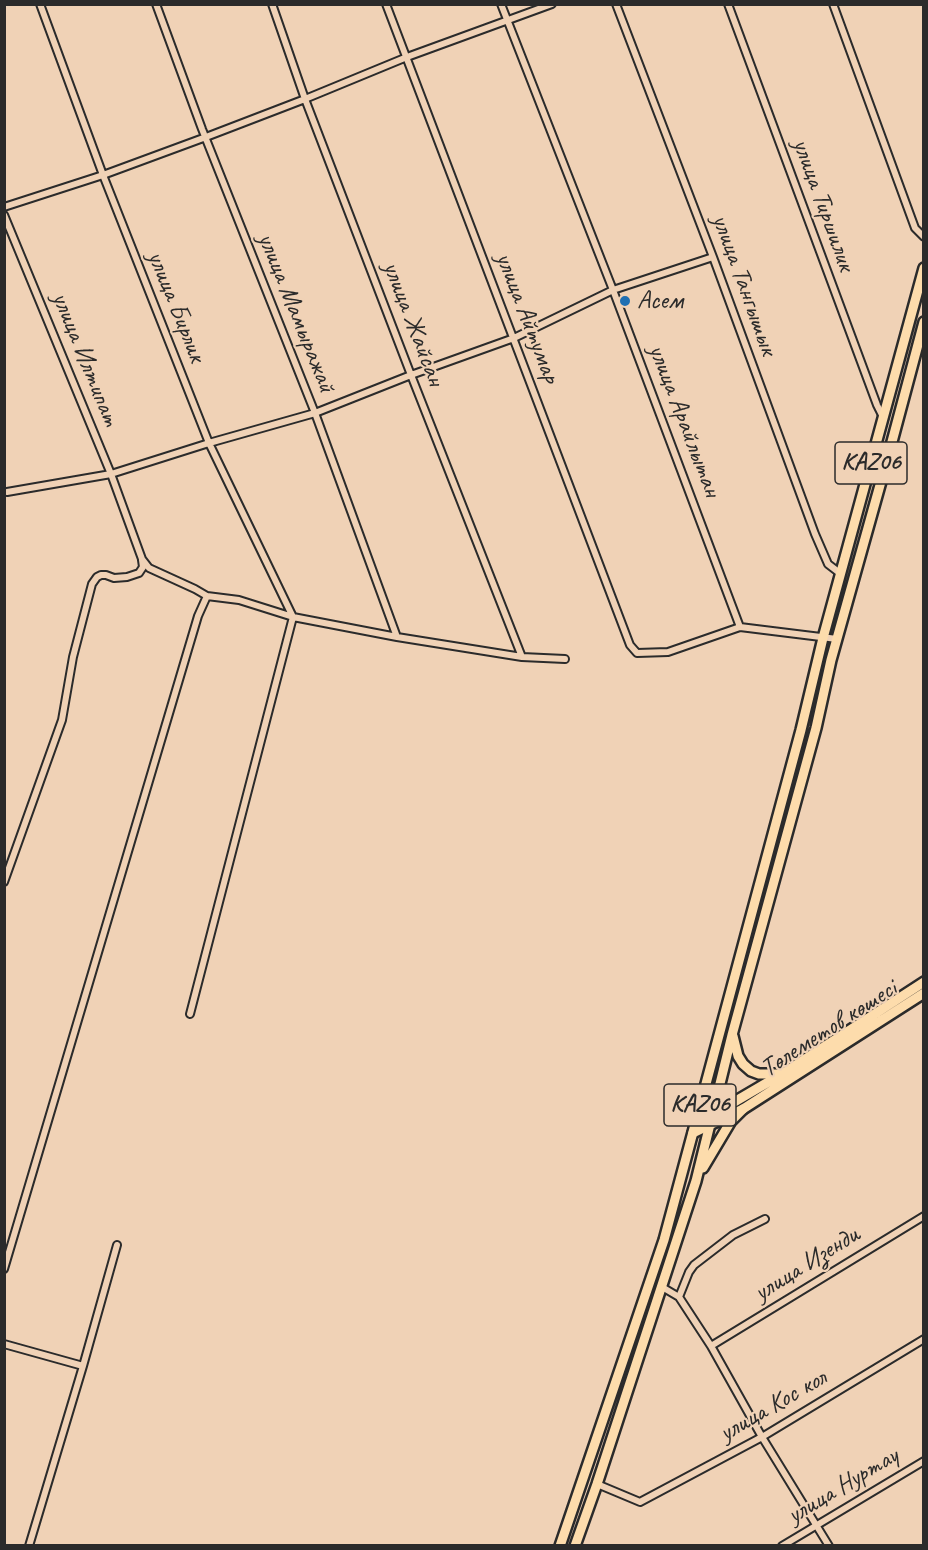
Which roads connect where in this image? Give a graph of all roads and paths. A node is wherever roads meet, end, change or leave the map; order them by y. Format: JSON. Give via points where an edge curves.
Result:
{"nodes":[{"id":1,"x":40,"y":4,"type":"edge"},
{"id":2,"x":156,"y":4,"type":"edge"},
{"id":3,"x":272,"y":4,"type":"edge"},
{"id":4,"x":386,"y":4,"type":"edge"},
{"id":5,"x":501,"y":4,"type":"edge"},
{"id":6,"x":552,"y":4,"type":"edge"},
{"id":7,"x":616,"y":4,"type":"edge"},
{"id":8,"x":728,"y":4,"type":"edge"},
{"id":9,"x":833,"y":4,"type":"edge"},
{"id":10,"x":507,"y":20,"type":"junction"},
{"id":11,"x":406,"y":57,"type":"junction"},
{"id":12,"x":305,"y":99,"type":"junction"},
{"id":13,"x":206,"y":137,"type":"junction"},
{"id":14,"x":103,"y":175,"type":"junction"},
{"id":15,"x":4,"y":207,"type":"edge"},
{"id":16,"x":4,"y":215,"type":"edge"},
{"id":17,"x":924,"y":237,"type":"edge"},
{"id":18,"x":713,"y":257,"type":"junction"},
{"id":19,"x":924,"y":268,"type":"edge"},
{"id":20,"x":614,"y":290,"type":"junction"},
{"id":21,"x":924,"y":322,"type":"edge"},
{"id":22,"x":514,"y":338,"type":"junction"},
{"id":23,"x":411,"y":375,"type":"junction"},
{"id":24,"x":315,"y":414,"type":"junction"},
{"id":25,"x":883,"y":417,"type":"junction"},
{"id":26,"x":209,"y":442,"type":"junction"},
{"id":27,"x":111,"y":474,"type":"junction"},
{"id":28,"x":5,"y":492,"type":"edge"},
{"id":29,"x":142,"y":559,"type":"junction"},
{"id":30,"x":841,"y":574,"type":"junction"},
{"id":31,"x":207,"y":596,"type":"junction"},
{"id":32,"x":293,"y":617,"type":"junction"},
{"id":33,"x":740,"y":627,"type":"junction"},
{"id":34,"x":397,"y":637,"type":"junction"},
{"id":35,"x":823,"y":638,"type":"junction"},
{"id":36,"x":837,"y":639,"type":"junction"},
{"id":37,"x":522,"y":657,"type":"junction"},
{"id":38,"x":565,"y":659,"type":"dead end"},
{"id":39,"x":4,"y":882,"type":"edge"},
{"id":40,"x":924,"y":982,"type":"edge"},
{"id":41,"x":924,"y":993,"type":"edge"},
{"id":42,"x":190,"y":1014,"type":"dead end"},
{"id":43,"x":732,"y":1035,"type":"junction"},
{"id":44,"x":782,"y":1074,"type":"junction"},
{"id":45,"x":743,"y":1109,"type":"junction"},
{"id":46,"x":712,"y":1115,"type":"junction"},
{"id":47,"x":695,"y":1123,"type":"junction"},
{"id":48,"x":709,"y":1126,"type":"junction"},
{"id":49,"x":693,"y":1133,"type":"junction"},
{"id":50,"x":696,"y":1181,"type":"junction"},
{"id":51,"x":924,"y":1216,"type":"edge"},
{"id":52,"x":765,"y":1219,"type":"dead end"},
{"id":53,"x":117,"y":1245,"type":"dead end"},
{"id":54,"x":4,"y":1269,"type":"edge"},
{"id":55,"x":662,"y":1287,"type":"junction"},
{"id":56,"x":679,"y":1297,"type":"junction"},
{"id":57,"x":924,"y":1339,"type":"edge"},
{"id":58,"x":4,"y":1344,"type":"edge"},
{"id":59,"x":711,"y":1346,"type":"junction"},
{"id":60,"x":83,"y":1366,"type":"junction"},
{"id":61,"x":762,"y":1437,"type":"junction"},
{"id":62,"x":924,"y":1461,"type":"edge"},
{"id":63,"x":597,"y":1484,"type":"junction"},
{"id":64,"x":816,"y":1524,"type":"junction"},
{"id":65,"x":29,"y":1545,"type":"edge"},
{"id":66,"x":560,"y":1545,"type":"edge"},
{"id":67,"x":575,"y":1545,"type":"edge"},
{"id":68,"x":782,"y":1545,"type":"edge"},
{"id":69,"x":829,"y":1545,"type":"edge"}],
"edges":[{"from":1,"to":14,"type":"street","name":"улица Бирлик"},
{"from":2,"to":13,"type":"street","name":"улица Мамыражай"},
{"from":3,"to":12,"type":"street","name":"улица Жайсан"},
{"from":4,"to":11,"type":"street","name":"улица Айтумар"},
{"from":5,"to":10,"type":"street","name":"улица Арайлытан"},
{"from":6,"to":10,"type":"street"},
{"from":7,"to":18,"type":"street","name":"улица Тангышык"},
{"from":8,"to":25,"type":"street","name":"улица Тиршилик"},
{"from":9,"to":17,"type":"street","via":[[915,228]]},
{"from":10,"to":11,"type":"street"},
{"from":10,"to":20,"type":"street","name":"улица Арайлытан"},
{"from":11,"to":12,"type":"street"},
{"from":11,"to":22,"type":"street","name":"улица Айтумар"},
{"from":12,"to":13,"type":"street"},
{"from":12,"to":23,"type":"street","name":"улица Жайсан"},
{"from":13,"to":14,"type":"street"},
{"from":13,"to":24,"type":"street","name":"улица Мамыражай"},
{"from":14,"to":15,"type":"street"},
{"from":14,"to":26,"type":"street","name":"улица Бирлик"},
{"from":16,"to":27,"type":"street","name":"улица Илтипат"},
{"from":18,"to":20,"type":"street"},
{"from":18,"to":30,"type":"street","name":"улица Тангышык","via":[[814,534],[828,564]]},
{"from":19,"to":25,"type":"main road","number":"KАZ06"},
{"from":20,"to":22,"type":"street"},
{"from":20,"to":33,"type":"street","name":"улица Арайлытан"},
{"from":21,"to":36,"type":"main road","number":"KАZ06"},
{"from":22,"to":23,"type":"street"},
{"from":22,"to":33,"type":"street","name":"улица Айтумар","via":[[630,645],[637,653],[668,652]]},
{"from":23,"to":24,"type":"street"},
{"from":23,"to":37,"type":"street","name":"улица Жайсан"},
{"from":24,"to":26,"type":"street"},
{"from":24,"to":34,"type":"street","name":"улица Мамыражай"},
{"from":25,"to":30,"type":"main road","number":"KАZ06"},
{"from":26,"to":27,"type":"street"},
{"from":26,"to":32,"type":"street","name":"улица Бирлик"},
{"from":27,"to":28,"type":"street"},
{"from":27,"to":29,"type":"street","name":"улица Илтипат"},
{"from":29,"to":31,"type":"street","via":[[149,568]]},
{"from":29,"to":39,"type":"street","via":[[139,573],[127,578],[101,575],[92,584],[62,720]]},
{"from":30,"to":35,"type":"main road","number":"KАZ06"},
{"from":31,"to":32,"type":"street","via":[[239,600]]},
{"from":31,"to":54,"type":"street"},
{"from":32,"to":34,"type":"street"},
{"from":32,"to":42,"type":"street"},
{"from":33,"to":35,"type":"street"},
{"from":34,"to":37,"type":"street"},
{"from":35,"to":36,"type":"street"},
{"from":35,"to":47,"type":"main road","number":"KАZ06"},
{"from":36,"to":43,"type":"main road","number":"KАZ06"},
{"from":37,"to":38,"type":"street"},
{"from":40,"to":44,"type":"main road","name":"Төлеметов көшесі"},
{"from":41,"to":45,"type":"main road","name":"Төлеметов көшесі"},
{"from":43,"to":44,"type":"main road","via":[[738,1056],[751,1071]]},
{"from":43,"to":46,"type":"main road","number":"KАZ06"},
{"from":44,"to":46,"type":"main road","name":"Төлеметов көшесі"},
{"from":45,"to":48,"type":"main road","name":"Төлеметов көшесі"},
{"from":45,"to":50,"type":"main road","via":[[731,1121]]},
{"from":46,"to":47,"type":"main road","name":"Төлеметов көшесі"},
{"from":46,"to":48,"type":"main road","number":"KАZ06"},
{"from":47,"to":49,"type":"main road","number":"KАZ06"},
{"from":48,"to":49,"type":"main road","name":"Төлеметов көшесі"},
{"from":48,"to":50,"type":"main road","number":"KАZ06"},
{"from":49,"to":66,"type":"main road","number":"KАZ06","via":[[664,1240]]},
{"from":50,"to":55,"type":"main road","number":"KАZ06"},
{"from":51,"to":59,"type":"street","name":"улица Изенди"},
{"from":52,"to":56,"type":"street","via":[[734,1235],[694,1265]]},
{"from":53,"to":60,"type":"street"},
{"from":55,"to":56,"type":"street"},
{"from":55,"to":63,"type":"main road","number":"KАZ06"},
{"from":56,"to":59,"type":"street"},
{"from":57,"to":61,"type":"street","name":"улица Кос кол"},
{"from":58,"to":60,"type":"street"},
{"from":59,"to":61,"type":"street"},
{"from":60,"to":65,"type":"street"},
{"from":61,"to":63,"type":"street","name":"улица Кос кол","via":[[640,1502]]},
{"from":61,"to":64,"type":"street"},
{"from":62,"to":64,"type":"street","name":"улица Нуртау"},
{"from":63,"to":67,"type":"main road","number":"KАZ06"},
{"from":64,"to":68,"type":"street","name":"улица Нуртау"},
{"from":64,"to":69,"type":"street"}]}
